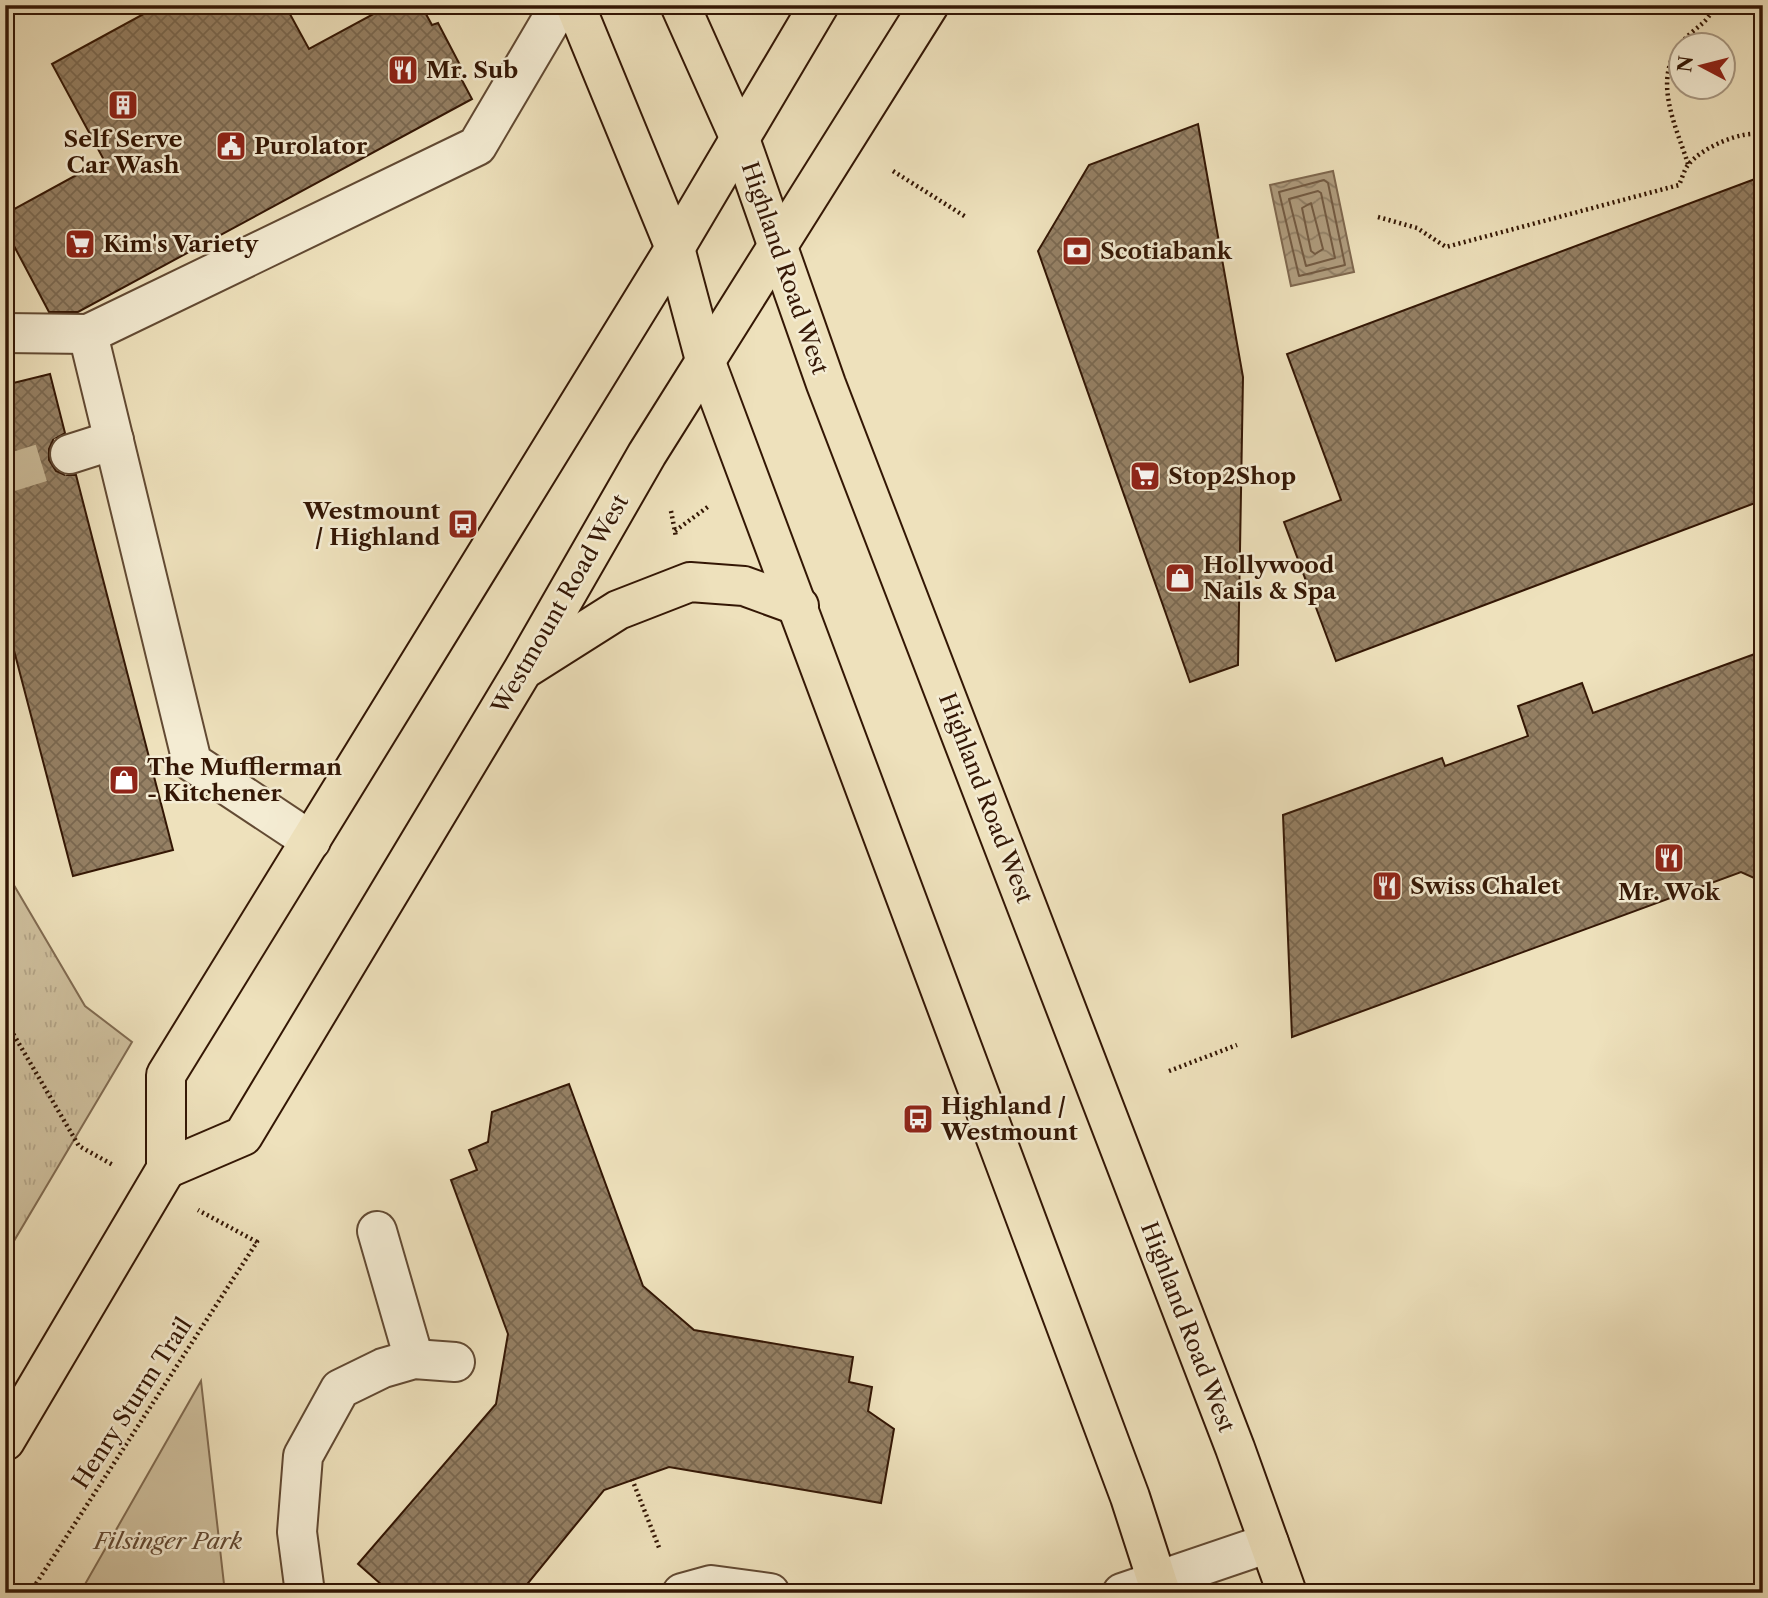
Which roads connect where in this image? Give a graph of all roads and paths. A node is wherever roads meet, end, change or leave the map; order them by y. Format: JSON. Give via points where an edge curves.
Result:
{"nodes":[{"id":1,"x":560,"y":5,"type":"edge"},
{"id":2,"x":575,"y":5,"type":"edge"},
{"id":3,"x":680,"y":5,"type":"edge"},
{"id":4,"x":819,"y":5,"type":"edge"},
{"id":5,"x":929,"y":5,"type":"edge"},
{"id":6,"x":1716,"y":5,"type":"edge"},
{"id":7,"x":1763,"y":135,"type":"edge"},
{"id":8,"x":740,"y":139,"type":"junction"},
{"id":9,"x":1688,"y":164,"type":"junction"},
{"id":10,"x":893,"y":171,"type":"dead end"},
{"id":11,"x":1378,"y":216,"type":"dead end"},
{"id":12,"x":966,"y":217,"type":"dead end"},
{"id":13,"x":675,"y":248,"type":"junction"},
{"id":14,"x":777,"y":251,"type":"junction"},
{"id":15,"x":5,"y":333,"type":"edge"},
{"id":16,"x":88,"y":334,"type":"junction"},
{"id":17,"x":705,"y":360,"type":"junction"},
{"id":18,"x":114,"y":440,"type":"junction"},
{"id":19,"x":70,"y":454,"type":"tunnel mouth"},
{"id":20,"x":715,"y":501,"type":"dead end"},
{"id":21,"x":670,"y":507,"type":"dead end"},
{"id":22,"x":675,"y":531,"type":"junction"},
{"id":23,"x":678,"y":542,"type":"dead end"},
{"id":24,"x":799,"y":606,"type":"junction"},
{"id":25,"x":523,"y":670,"type":"junction"},
{"id":26,"x":311,"y":841,"type":"junction"},
{"id":27,"x":5,"y":1020,"type":"edge"},
{"id":28,"x":1237,"y":1045,"type":"dead end"},
{"id":29,"x":1169,"y":1071,"type":"dead end"},
{"id":30,"x":92,"y":1154,"type":"dead end"},
{"id":31,"x":166,"y":1169,"type":"junction"},
{"id":32,"x":377,"y":1231,"type":"dead end"},
{"id":33,"x":247,"y":1237,"type":"dead end"},
{"id":34,"x":414,"y":1359,"type":"junction"},
{"id":35,"x":455,"y":1362,"type":"dead end"},
{"id":36,"x":5,"y":1441,"type":"edge"},
{"id":37,"x":632,"y":1479,"type":"dead end"},
{"id":38,"x":1269,"y":1543,"type":"junction"},
{"id":39,"x":661,"y":1555,"type":"dead end"},
{"id":40,"x":1147,"y":1589,"type":"edge"},
{"id":41,"x":30,"y":1593,"type":"edge"},
{"id":42,"x":305,"y":1593,"type":"edge"},
{"id":43,"x":682,"y":1593,"type":"edge"},
{"id":44,"x":770,"y":1593,"type":"edge"},
{"id":45,"x":1287,"y":1593,"type":"edge"}],
"edges":[{"from":1,"to":16,"type":"street","via":[[477,146]]},
{"from":2,"to":13,"type":"main road"},
{"from":3,"to":8,"type":"main road","name":"Highland Road West"},
{"from":4,"to":8,"type":"main road"},
{"from":5,"to":14,"type":"main road","name":"Westmount Road West"},
{"from":6,"to":9,"type":"path","via":[[1705,24],[1685,39],[1669,61],[1666,97]]},
{"from":7,"to":9,"type":"path","via":[[1751,132],[1729,137]]},
{"from":8,"to":13,"type":"main road"},
{"from":8,"to":14,"type":"main road","name":"Highland Road West"},
{"from":9,"to":11,"type":"path","via":[[1679,186],[1446,247],[1417,228]]},
{"from":10,"to":12,"type":"path"},
{"from":13,"to":17,"type":"main road"},
{"from":13,"to":26,"type":"main road"},
{"from":14,"to":17,"type":"main road","name":"Westmount Road West"},
{"from":14,"to":38,"type":"main road","name":"Highland Road West"},
{"from":15,"to":16,"type":"street"},
{"from":16,"to":18,"type":"street"},
{"from":17,"to":24,"type":"main road"},
{"from":17,"to":25,"type":"main road","name":"Westmount Road West"},
{"from":18,"to":19,"type":"street"},
{"from":18,"to":26,"type":"street","via":[[192,762]]},
{"from":20,"to":22,"type":"path"},
{"from":21,"to":22,"type":"path"},
{"from":22,"to":23,"type":"path"},
{"from":24,"to":25,"type":"main road","via":[[744,586],[690,582],[618,610]]},
{"from":24,"to":40,"type":"main road","via":[[1130,1497]]},
{"from":25,"to":31,"type":"main road","name":"Westmount Road West","via":[[243,1136]]},
{"from":26,"to":31,"type":"main road","via":[[166,1075]]},
{"from":27,"to":30,"type":"path","via":[[79,1146]]},
{"from":28,"to":29,"type":"path"},
{"from":31,"to":36,"type":"main road"},
{"from":32,"to":34,"type":"street"},
{"from":33,"to":41,"type":"path","name":"Henry Sturm Trail","via":[[257,1242]]},
{"from":34,"to":35,"type":"street"},
{"from":34,"to":42,"type":"street","via":[[340,1389],[303,1456],[297,1532]]},
{"from":37,"to":39,"type":"path"},
{"from":38,"to":40,"type":"street"},
{"from":38,"to":45,"type":"main road","name":"Highland Road West"},
{"from":43,"to":44,"type":"street","via":[[712,1585]]}]}
